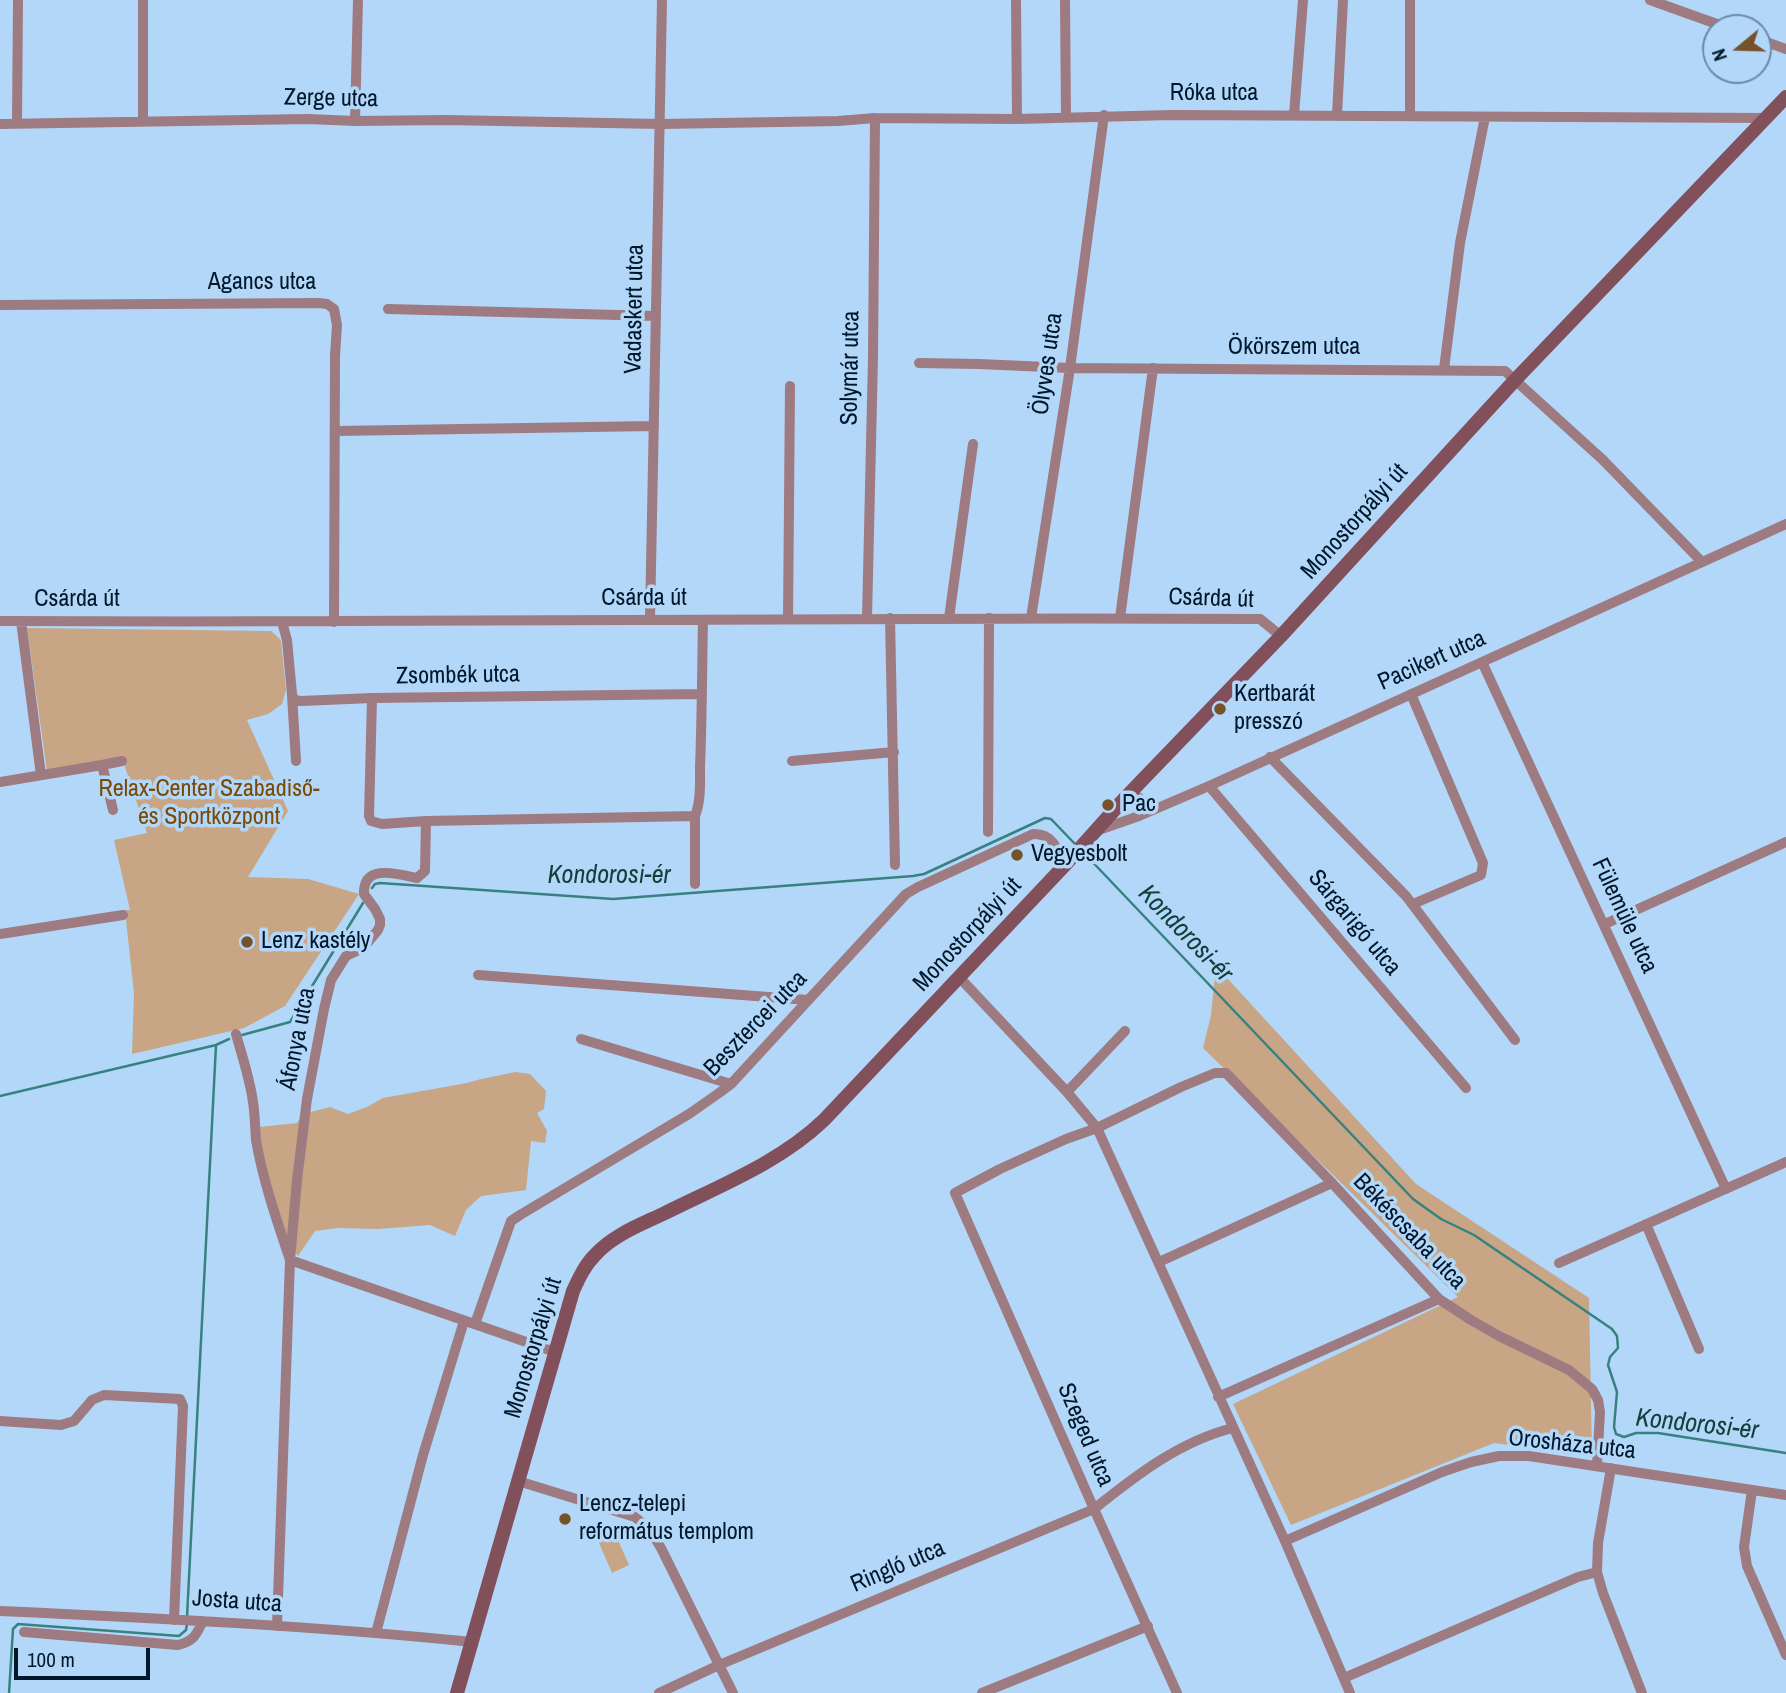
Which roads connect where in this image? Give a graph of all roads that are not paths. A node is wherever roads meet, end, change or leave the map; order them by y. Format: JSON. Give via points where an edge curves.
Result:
{"nodes":[{"id":1,"x":18,"y":0,"type":"edge"},
{"id":2,"x":143,"y":0,"type":"edge"},
{"id":3,"x":358,"y":0,"type":"edge"},
{"id":4,"x":662,"y":0,"type":"edge"},
{"id":5,"x":1016,"y":0,"type":"edge"},
{"id":6,"x":1065,"y":0,"type":"edge"},
{"id":7,"x":1303,"y":0,"type":"edge"},
{"id":8,"x":1343,"y":0,"type":"edge"},
{"id":9,"x":1410,"y":0,"type":"edge"},
{"id":10,"x":1650,"y":0,"type":"edge"},
{"id":11,"x":1702,"y":19,"type":"edge"},
{"id":12,"x":1786,"y":97,"type":"edge"},
{"id":13,"x":1104,"y":115,"type":"junction"},
{"id":14,"x":1294,"y":115,"type":"junction"},
{"id":15,"x":1337,"y":115,"type":"junction"},
{"id":16,"x":1410,"y":116,"type":"junction"},
{"id":17,"x":1066,"y":117,"type":"junction"},
{"id":18,"x":1485,"y":117,"type":"junction"},
{"id":19,"x":875,"y":118,"type":"junction"},
{"id":20,"x":1767,"y":118,"type":"junction"},
{"id":21,"x":1017,"y":119,"type":"junction"},
{"id":22,"x":143,"y":121,"type":"junction"},
{"id":23,"x":355,"y":121,"type":"junction"},
{"id":24,"x":18,"y":123,"type":"junction"},
{"id":25,"x":0,"y":124,"type":"edge"},
{"id":26,"x":661,"y":124,"type":"junction"},
{"id":27,"x":0,"y":305,"type":"edge"},
{"id":28,"x":388,"y":309,"type":"dead end"},
{"id":29,"x":656,"y":316,"type":"junction"},
{"id":30,"x":919,"y":363,"type":"dead end"},
{"id":31,"x":1070,"y":368,"type":"junction"},
{"id":32,"x":1153,"y":368,"type":"junction"},
{"id":33,"x":1444,"y":369,"type":"junction"},
{"id":34,"x":1516,"y":379,"type":"junction"},
{"id":35,"x":790,"y":386,"type":"dead end"},
{"id":36,"x":654,"y":426,"type":"junction"},
{"id":37,"x":336,"y":431,"type":"junction"},
{"id":38,"x":973,"y":444,"type":"dead end"},
{"id":39,"x":1786,"y":524,"type":"edge"},
{"id":40,"x":1702,"y":562,"type":"junction"},
{"id":41,"x":867,"y":618,"type":"junction"},
{"id":42,"x":890,"y":618,"type":"junction"},
{"id":43,"x":949,"y":618,"type":"junction"},
{"id":44,"x":989,"y":618,"type":"junction"},
{"id":45,"x":1031,"y":618,"type":"junction"},
{"id":46,"x":1120,"y":618,"type":"junction"},
{"id":47,"x":650,"y":619,"type":"junction"},
{"id":48,"x":788,"y":619,"type":"junction"},
{"id":49,"x":704,"y":620,"type":"junction"},
{"id":50,"x":0,"y":621,"type":"edge"},
{"id":51,"x":21,"y":621,"type":"junction"},
{"id":52,"x":282,"y":622,"type":"junction"},
{"id":53,"x":334,"y":622,"type":"junction"},
{"id":54,"x":1281,"y":636,"type":"junction"},
{"id":55,"x":1482,"y":662,"type":"junction"},
{"id":56,"x":292,"y":694,"type":"junction"},
{"id":57,"x":701,"y":694,"type":"junction"},
{"id":58,"x":1411,"y":694,"type":"junction"},
{"id":59,"x":372,"y":698,"type":"junction"},
{"id":60,"x":894,"y":752,"type":"junction"},
{"id":61,"x":1270,"y":757,"type":"junction"},
{"id":62,"x":122,"y":761,"type":"dead end"},
{"id":63,"x":296,"y":761,"type":"dead end"},
{"id":64,"x":792,"y":761,"type":"dead end"},
{"id":65,"x":102,"y":765,"type":"junction"},
{"id":66,"x":41,"y":775,"type":"junction"},
{"id":67,"x":0,"y":782,"type":"edge"},
{"id":68,"x":1209,"y":786,"type":"junction"},
{"id":69,"x":1125,"y":798,"type":"junction"},
{"id":70,"x":113,"y":810,"type":"dead end"},
{"id":71,"x":695,"y":816,"type":"junction"},
{"id":72,"x":1139,"y":816,"type":"junction"},
{"id":73,"x":426,"y":821,"type":"junction"},
{"id":74,"x":988,"y":832,"type":"dead end"},
{"id":75,"x":1094,"y":832,"type":"junction"},
{"id":76,"x":1786,"y":842,"type":"edge"},
{"id":77,"x":895,"y":865,"type":"dead end"},
{"id":78,"x":1064,"y":866,"type":"junction"},
{"id":79,"x":695,"y":884,"type":"dead end"},
{"id":80,"x":1413,"y":904,"type":"junction"},
{"id":81,"x":123,"y":915,"type":"dead end"},
{"id":82,"x":1605,"y":924,"type":"junction"},
{"id":83,"x":0,"y":934,"type":"edge"},
{"id":84,"x":478,"y":975,"type":"dead end"},
{"id":85,"x":959,"y":977,"type":"junction"},
{"id":86,"x":808,"y":1000,"type":"junction"},
{"id":87,"x":1125,"y":1031,"type":"dead end"},
{"id":88,"x":236,"y":1034,"type":"dead end"},
{"id":89,"x":581,"y":1039,"type":"dead end"},
{"id":90,"x":1515,"y":1040,"type":"dead end"},
{"id":91,"x":731,"y":1084,"type":"junction"},
{"id":92,"x":1466,"y":1088,"type":"dead end"},
{"id":93,"x":1066,"y":1092,"type":"junction"},
{"id":94,"x":1099,"y":1133,"type":"junction"},
{"id":95,"x":1786,"y":1162,"type":"edge"},
{"id":96,"x":1332,"y":1183,"type":"junction"},
{"id":97,"x":1726,"y":1189,"type":"junction"},
{"id":98,"x":1646,"y":1224,"type":"junction"},
{"id":99,"x":290,"y":1260,"type":"junction"},
{"id":100,"x":1158,"y":1262,"type":"junction"},
{"id":101,"x":1559,"y":1263,"type":"dead end"},
{"id":102,"x":1439,"y":1299,"type":"junction"},
{"id":103,"x":469,"y":1323,"type":"junction"},
{"id":104,"x":1699,"y":1349,"type":"dead end"},
{"id":105,"x":555,"y":1352,"type":"junction"},
{"id":106,"x":1218,"y":1397,"type":"junction"},
{"id":107,"x":0,"y":1421,"type":"edge"},
{"id":108,"x":1233,"y":1428,"type":"junction"},
{"id":109,"x":1597,"y":1466,"type":"junction"},
{"id":110,"x":1611,"y":1468,"type":"junction"},
{"id":111,"x":518,"y":1481,"type":"junction"},
{"id":112,"x":1752,"y":1490,"type":"junction"},
{"id":113,"x":1786,"y":1495,"type":"edge"},
{"id":114,"x":1094,"y":1509,"type":"junction"},
{"id":115,"x":1285,"y":1541,"type":"junction"},
{"id":116,"x":1597,"y":1572,"type":"junction"},
{"id":117,"x":0,"y":1611,"type":"edge"},
{"id":118,"x":188,"y":1620,"type":"junction"},
{"id":119,"x":277,"y":1626,"type":"junction"},
{"id":120,"x":1148,"y":1626,"type":"junction"},
{"id":121,"x":24,"y":1632,"type":"dead end"},
{"id":122,"x":376,"y":1633,"type":"junction"},
{"id":123,"x":472,"y":1642,"type":"junction"},
{"id":124,"x":1786,"y":1655,"type":"edge"},
{"id":125,"x":719,"y":1665,"type":"junction"},
{"id":126,"x":1344,"y":1678,"type":"junction"},
{"id":127,"x":457,"y":1693,"type":"edge"},
{"id":128,"x":659,"y":1693,"type":"edge"},
{"id":129,"x":733,"y":1693,"type":"edge"},
{"id":130,"x":982,"y":1693,"type":"edge"},
{"id":131,"x":1177,"y":1693,"type":"edge"},
{"id":132,"x":1350,"y":1693,"type":"edge"},
{"id":133,"x":1642,"y":1693,"type":"edge"}],
"edges":[{"from":1,"to":24,"type":"street"},
{"from":2,"to":22,"type":"street"},
{"from":3,"to":23,"type":"street"},
{"from":4,"to":26,"type":"street","name":"Vadaskert utca"},
{"from":5,"to":21,"type":"street"},
{"from":6,"to":17,"type":"street"},
{"from":7,"to":14,"type":"street"},
{"from":8,"to":15,"type":"street"},
{"from":9,"to":16,"type":"street"},
{"from":10,"to":11,"type":"street"},
{"from":12,"to":20,"type":"street","name":"Monostorpályi út"},
{"from":13,"to":14,"type":"street","name":"Róka utca"},
{"from":13,"to":17,"type":"street","name":"Róka utca"},
{"from":13,"to":31,"type":"street","name":"Ölyves utca"},
{"from":14,"to":15,"type":"street","name":"Róka utca"},
{"from":15,"to":16,"type":"street","name":"Róka utca"},
{"from":16,"to":18,"type":"street","name":"Róka utca"},
{"from":17,"to":21,"type":"street","name":"Róka utca"},
{"from":18,"to":20,"type":"street","name":"Róka utca"},
{"from":18,"to":33,"type":"street","via":[[1460,243]]},
{"from":19,"to":21,"type":"street","name":"Róka utca"},
{"from":19,"to":26,"type":"street","name":"Róka utca"},
{"from":19,"to":41,"type":"street","name":"Solymár utca"},
{"from":20,"to":34,"type":"street","name":"Monostorpályi út"},
{"from":22,"to":23,"type":"street","name":"Zerge utca"},
{"from":22,"to":24,"type":"street","name":"Zerge utca"},
{"from":23,"to":26,"type":"street","name":"Zerge utca"},
{"from":24,"to":25,"type":"street","name":"Zerge utca"},
{"from":26,"to":29,"type":"street","name":"Vadaskert utca"},
{"from":27,"to":37,"type":"street","name":"Agancs utca","via":[[327,304],[336,317]]},
{"from":28,"to":29,"type":"street"},
{"from":29,"to":36,"type":"street","name":"Vadaskert utca"},
{"from":30,"to":31,"type":"street","name":"Ökörszem utca"},
{"from":31,"to":32,"type":"street","name":"Ökörszem utca"},
{"from":31,"to":45,"type":"street","name":"Ölyves utca"},
{"from":32,"to":33,"type":"street","name":"Ökörszem utca"},
{"from":32,"to":46,"type":"street"},
{"from":33,"to":34,"type":"street","name":"Ökörszem utca","via":[[1505,371]]},
{"from":34,"to":40,"type":"street"},
{"from":34,"to":54,"type":"street","name":"Monostorpályi út"},
{"from":35,"to":48,"type":"street"},
{"from":36,"to":37,"type":"street"},
{"from":36,"to":47,"type":"street","name":"Vadaskert utca"},
{"from":37,"to":53,"type":"street","name":"Agancs utca"},
{"from":38,"to":43,"type":"street"},
{"from":39,"to":40,"type":"street","name":"Pacikert utca"},
{"from":40,"to":55,"type":"street","name":"Pacikert utca"},
{"from":41,"to":42,"type":"street","name":"Csárda út"},
{"from":41,"to":48,"type":"street","name":"Csárda út"},
{"from":42,"to":43,"type":"street","name":"Csárda út"},
{"from":42,"to":60,"type":"street"},
{"from":43,"to":44,"type":"street","name":"Csárda út"},
{"from":44,"to":45,"type":"street","name":"Csárda út"},
{"from":44,"to":74,"type":"street"},
{"from":45,"to":46,"type":"street","name":"Csárda út"},
{"from":46,"to":54,"type":"street","name":"Csárda út","via":[[1260,619]]},
{"from":47,"to":49,"type":"street","name":"Csárda út"},
{"from":47,"to":53,"type":"street","name":"Csárda út"},
{"from":48,"to":49,"type":"street","name":"Csárda út"},
{"from":49,"to":57,"type":"street"},
{"from":50,"to":51,"type":"street","name":"Csárda út"},
{"from":51,"to":52,"type":"street","name":"Csárda út"},
{"from":51,"to":66,"type":"street"},
{"from":52,"to":53,"type":"street","name":"Csárda út"},
{"from":52,"to":56,"type":"street"},
{"from":54,"to":69,"type":"street","name":"Monostorpályi út"},
{"from":55,"to":58,"type":"street","name":"Pacikert utca"},
{"from":55,"to":82,"type":"street","name":"Fülemüle utca"},
{"from":56,"to":59,"type":"street","name":"Zsombék utca","via":[[301,701]]},
{"from":56,"to":63,"type":"street"},
{"from":57,"to":59,"type":"street","name":"Zsombék utca"},
{"from":57,"to":71,"type":"street"},
{"from":58,"to":61,"type":"street","name":"Pacikert utca"},
{"from":58,"to":80,"type":"street","via":[[1483,863],[1481,875]]},
{"from":59,"to":73,"type":"street","via":[[371,821]]},
{"from":60,"to":64,"type":"street"},
{"from":60,"to":77,"type":"street"},
{"from":61,"to":68,"type":"street","name":"Pacikert utca"},
{"from":61,"to":80,"type":"street"},
{"from":62,"to":65,"type":"street"},
{"from":65,"to":66,"type":"street"},
{"from":65,"to":70,"type":"street"},
{"from":66,"to":67,"type":"street"},
{"from":68,"to":72,"type":"street","name":"Pacikert utca"},
{"from":68,"to":92,"type":"street","name":"Sárgarigó utca"},
{"from":69,"to":72,"type":"street","via":[[1133,795],[1142,801]]},
{"from":69,"to":75,"type":"street","name":"Monostorpályi út"},
{"from":71,"to":73,"type":"street"},
{"from":71,"to":79,"type":"street"},
{"from":72,"to":75,"type":"street","name":"Pacikert utca"},
{"from":73,"to":99,"type":"street","name":"Áfonya utca","via":[[425,871],[417,878],[383,872],[369,878],[364,894],[380,919],[378,930],[363,948],[346,956],[331,979],[307,1099]]},
{"from":75,"to":78,"type":"street","name":"Monostorpályi út"},
{"from":76,"to":82,"type":"street"},
{"from":78,"to":85,"type":"street","name":"Monostorpályi út"},
{"from":78,"to":86,"type":"street","name":"Besztercei utca","via":[[1049,837],[1034,834],[918,887],[906,894]]},
{"from":80,"to":90,"type":"street"},
{"from":81,"to":83,"type":"street"},
{"from":82,"to":97,"type":"street","name":"Fülemüle utca"},
{"from":84,"to":86,"type":"street"},
{"from":85,"to":93,"type":"street"},
{"from":85,"to":105,"type":"street","name":"Monostorpályi út","via":[[808,1136],[758,1167],[621,1235],[596,1254],[579,1278]]},
{"from":86,"to":91,"type":"street","name":"Besztercei utca"},
{"from":87,"to":93,"type":"street"},
{"from":88,"to":99,"type":"street","name":"Áfonya utca","via":[[254,1103],[265,1177]]},
{"from":89,"to":91,"type":"street"},
{"from":91,"to":103,"type":"street","name":"Besztercei utca","via":[[690,1114],[511,1221]]},
{"from":93,"to":94,"type":"street"},
{"from":94,"to":96,"type":"street","name":"Békéscsaba utca","via":[[1181,1087],[1226,1073]]},
{"from":94,"to":100,"type":"street"},
{"from":94,"to":114,"type":"street","name":"Szeged utca","via":[[1066,1139],[955,1194]]},
{"from":95,"to":97,"type":"street"},
{"from":96,"to":100,"type":"street"},
{"from":96,"to":102,"type":"street","name":"Békéscsaba utca"},
{"from":97,"to":98,"type":"street"},
{"from":98,"to":101,"type":"street"},
{"from":98,"to":104,"type":"street"},
{"from":99,"to":103,"type":"street"},
{"from":99,"to":119,"type":"street","name":"Áfonya utca"},
{"from":100,"to":106,"type":"street"},
{"from":102,"to":106,"type":"street"},
{"from":102,"to":109,"type":"street","name":"Békéscsaba utca","via":[[1499,1336],[1569,1370],[1592,1389],[1600,1412]]},
{"from":103,"to":105,"type":"street"},
{"from":103,"to":122,"type":"street","name":"Besztercei utca","via":[[423,1455]]},
{"from":105,"to":111,"type":"street","name":"Monostorpályi út"},
{"from":106,"to":108,"type":"street"},
{"from":107,"to":118,"type":"street","via":[[61,1425],[74,1421],[92,1400],[104,1395],[180,1399]]},
{"from":108,"to":114,"type":"street","name":"Ringló utca","via":[[1167,1456]]},
{"from":108,"to":115,"type":"street"},
{"from":109,"to":110,"type":"street","name":"Orosháza utca"},
{"from":109,"to":115,"type":"street","name":"Orosháza utca","via":[[1528,1456],[1471,1462]]},
{"from":110,"to":112,"type":"street","name":"Orosháza utca"},
{"from":110,"to":116,"type":"street"},
{"from":111,"to":123,"type":"street","name":"Monostorpályi út"},
{"from":111,"to":125,"type":"street","via":[[635,1517],[650,1530]]},
{"from":112,"to":113,"type":"street","name":"Orosháza utca"},
{"from":112,"to":124,"type":"street","via":[[1746,1566]]},
{"from":114,"to":120,"type":"street","name":"Szeged utca"},
{"from":114,"to":125,"type":"street","name":"Ringló utca"},
{"from":115,"to":126,"type":"street"},
{"from":116,"to":126,"type":"street"},
{"from":116,"to":133,"type":"street"},
{"from":117,"to":118,"type":"street","name":"Josta utca"},
{"from":118,"to":119,"type":"street","name":"Josta utca"},
{"from":118,"to":121,"type":"street","via":[[196,1635],[178,1645]]},
{"from":119,"to":122,"type":"street","name":"Josta utca"},
{"from":120,"to":130,"type":"street"},
{"from":120,"to":131,"type":"street","name":"Szeged utca"},
{"from":122,"to":123,"type":"street","name":"Josta utca"},
{"from":123,"to":127,"type":"street","name":"Monostorpályi út"},
{"from":125,"to":128,"type":"street","name":"Ringló utca"},
{"from":125,"to":129,"type":"street"},
{"from":126,"to":132,"type":"street"}]}
